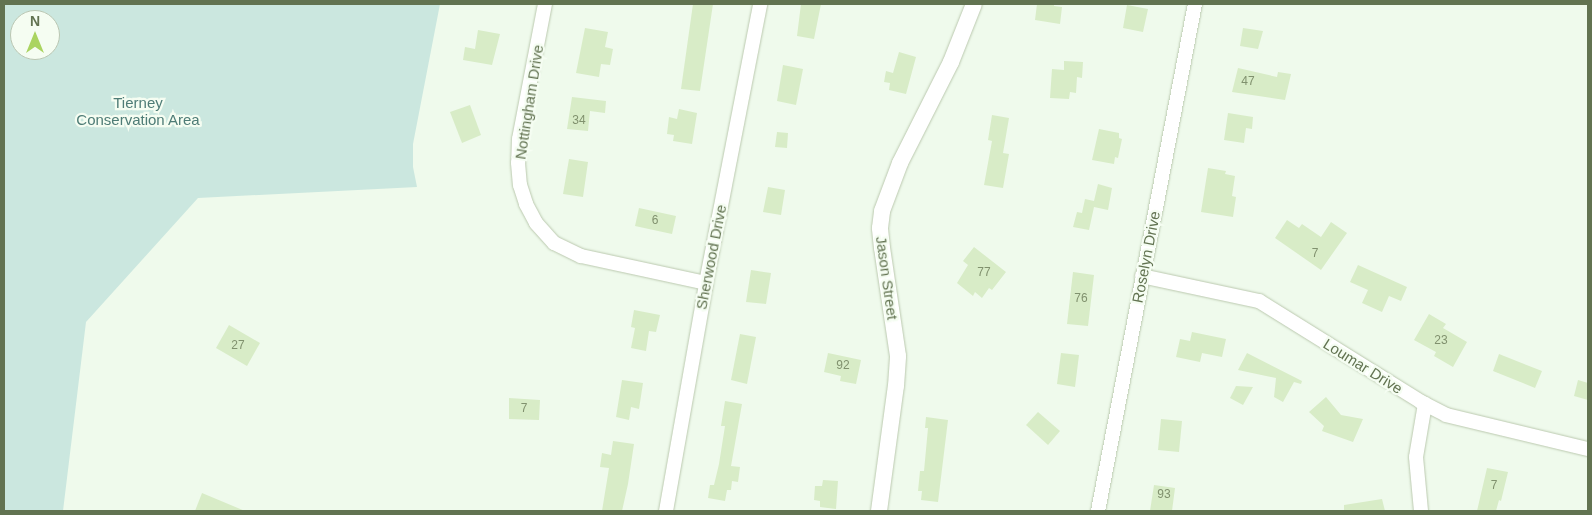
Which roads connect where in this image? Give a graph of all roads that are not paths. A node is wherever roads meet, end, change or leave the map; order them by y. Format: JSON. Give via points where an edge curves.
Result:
{"nodes":[{"id":1,"x":545,"y":4,"type":"edge"},
{"id":2,"x":760,"y":4,"type":"edge"},
{"id":3,"x":974,"y":4,"type":"edge"},
{"id":4,"x":1195,"y":4,"type":"edge"},
{"id":5,"x":1142,"y":276,"type":"junction"},
{"id":6,"x":706,"y":283,"type":"junction"},
{"id":7,"x":1425,"y":404,"type":"junction"},
{"id":8,"x":1588,"y":449,"type":"edge"},
{"id":9,"x":666,"y":511,"type":"edge"},
{"id":10,"x":879,"y":511,"type":"edge"},
{"id":11,"x":1098,"y":511,"type":"edge"},
{"id":12,"x":1421,"y":511,"type":"edge"}],
"edges":[{"from":1,"to":6,"type":"street","name":"Nottingham Drive","via":[[519,139],[518,163],[526,204],[536,223],[554,243],[580,256]]},
{"from":2,"to":6,"type":"street","name":"Sherwood Drive"},
{"from":3,"to":10,"type":"street","name":"Jason Street","via":[[951,62],[900,163],[882,211],[882,248],[898,370]]},
{"from":4,"to":5,"type":"street","name":"Roselyn Drive"},
{"from":5,"to":7,"type":"street","name":"Loumar Drive","via":[[1260,301]]},
{"from":5,"to":11,"type":"street","name":"Roselyn Drive"},
{"from":6,"to":9,"type":"street","name":"Sherwood Drive"},
{"from":7,"to":8,"type":"street","name":"Loumar Drive","via":[[1446,415]]},
{"from":7,"to":12,"type":"street","via":[[1416,457]]}]}
